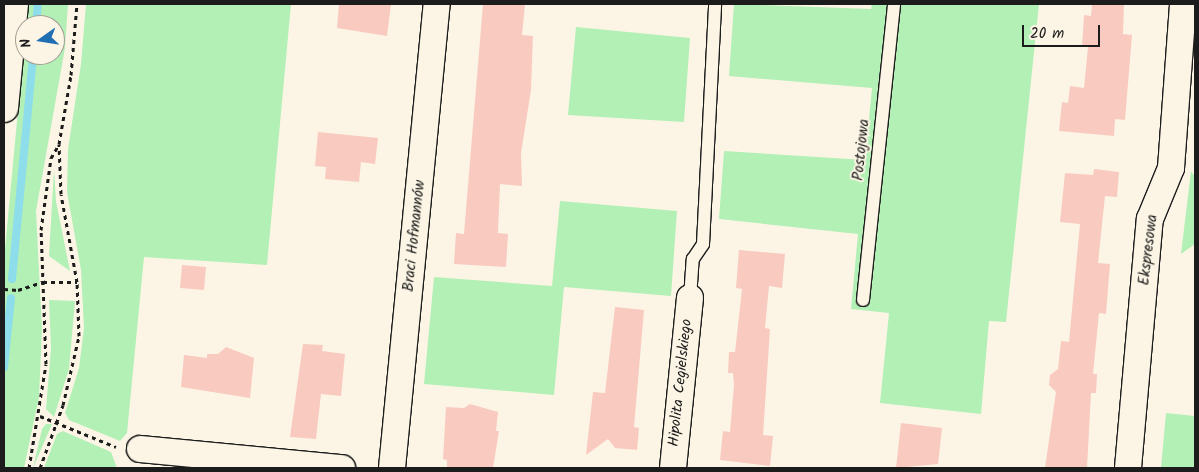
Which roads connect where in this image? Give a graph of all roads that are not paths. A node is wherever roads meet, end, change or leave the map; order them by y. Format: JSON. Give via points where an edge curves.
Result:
{"nodes":[{"id":1,"x":14,"y":4,"type":"edge"},
{"id":2,"x":437,"y":4,"type":"edge"},
{"id":3,"x":715,"y":4,"type":"edge"},
{"id":4,"x":894,"y":4,"type":"edge"},
{"id":5,"x":1183,"y":4,"type":"edge"},
{"id":6,"x":4,"y":108,"type":"edge"},
{"id":7,"x":690,"y":298,"type":"joint"},
{"id":8,"x":863,"y":300,"type":"dead end"},
{"id":9,"x":140,"y":449,"type":"road end"},
{"id":10,"x":342,"y":468,"type":"edge"},
{"id":11,"x":392,"y":468,"type":"edge"},
{"id":12,"x":673,"y":468,"type":"edge"},
{"id":13,"x":1128,"y":468,"type":"edge"}],
"edges":[{"from":1,"to":6,"type":"street"},
{"from":2,"to":11,"type":"street","name":"Braci Hofmannów"},
{"from":3,"to":7,"type":"lane","via":[[703,244],[693,259]]},
{"from":4,"to":8,"type":"lane","name":"Postojowa"},
{"from":5,"to":13,"type":"street","name":"Ekspresowa","via":[[1171,168],[1150,219]]},
{"from":7,"to":12,"type":"street","name":"Hipolita Cegielskiego"},
{"from":9,"to":10,"type":"street"}]}
